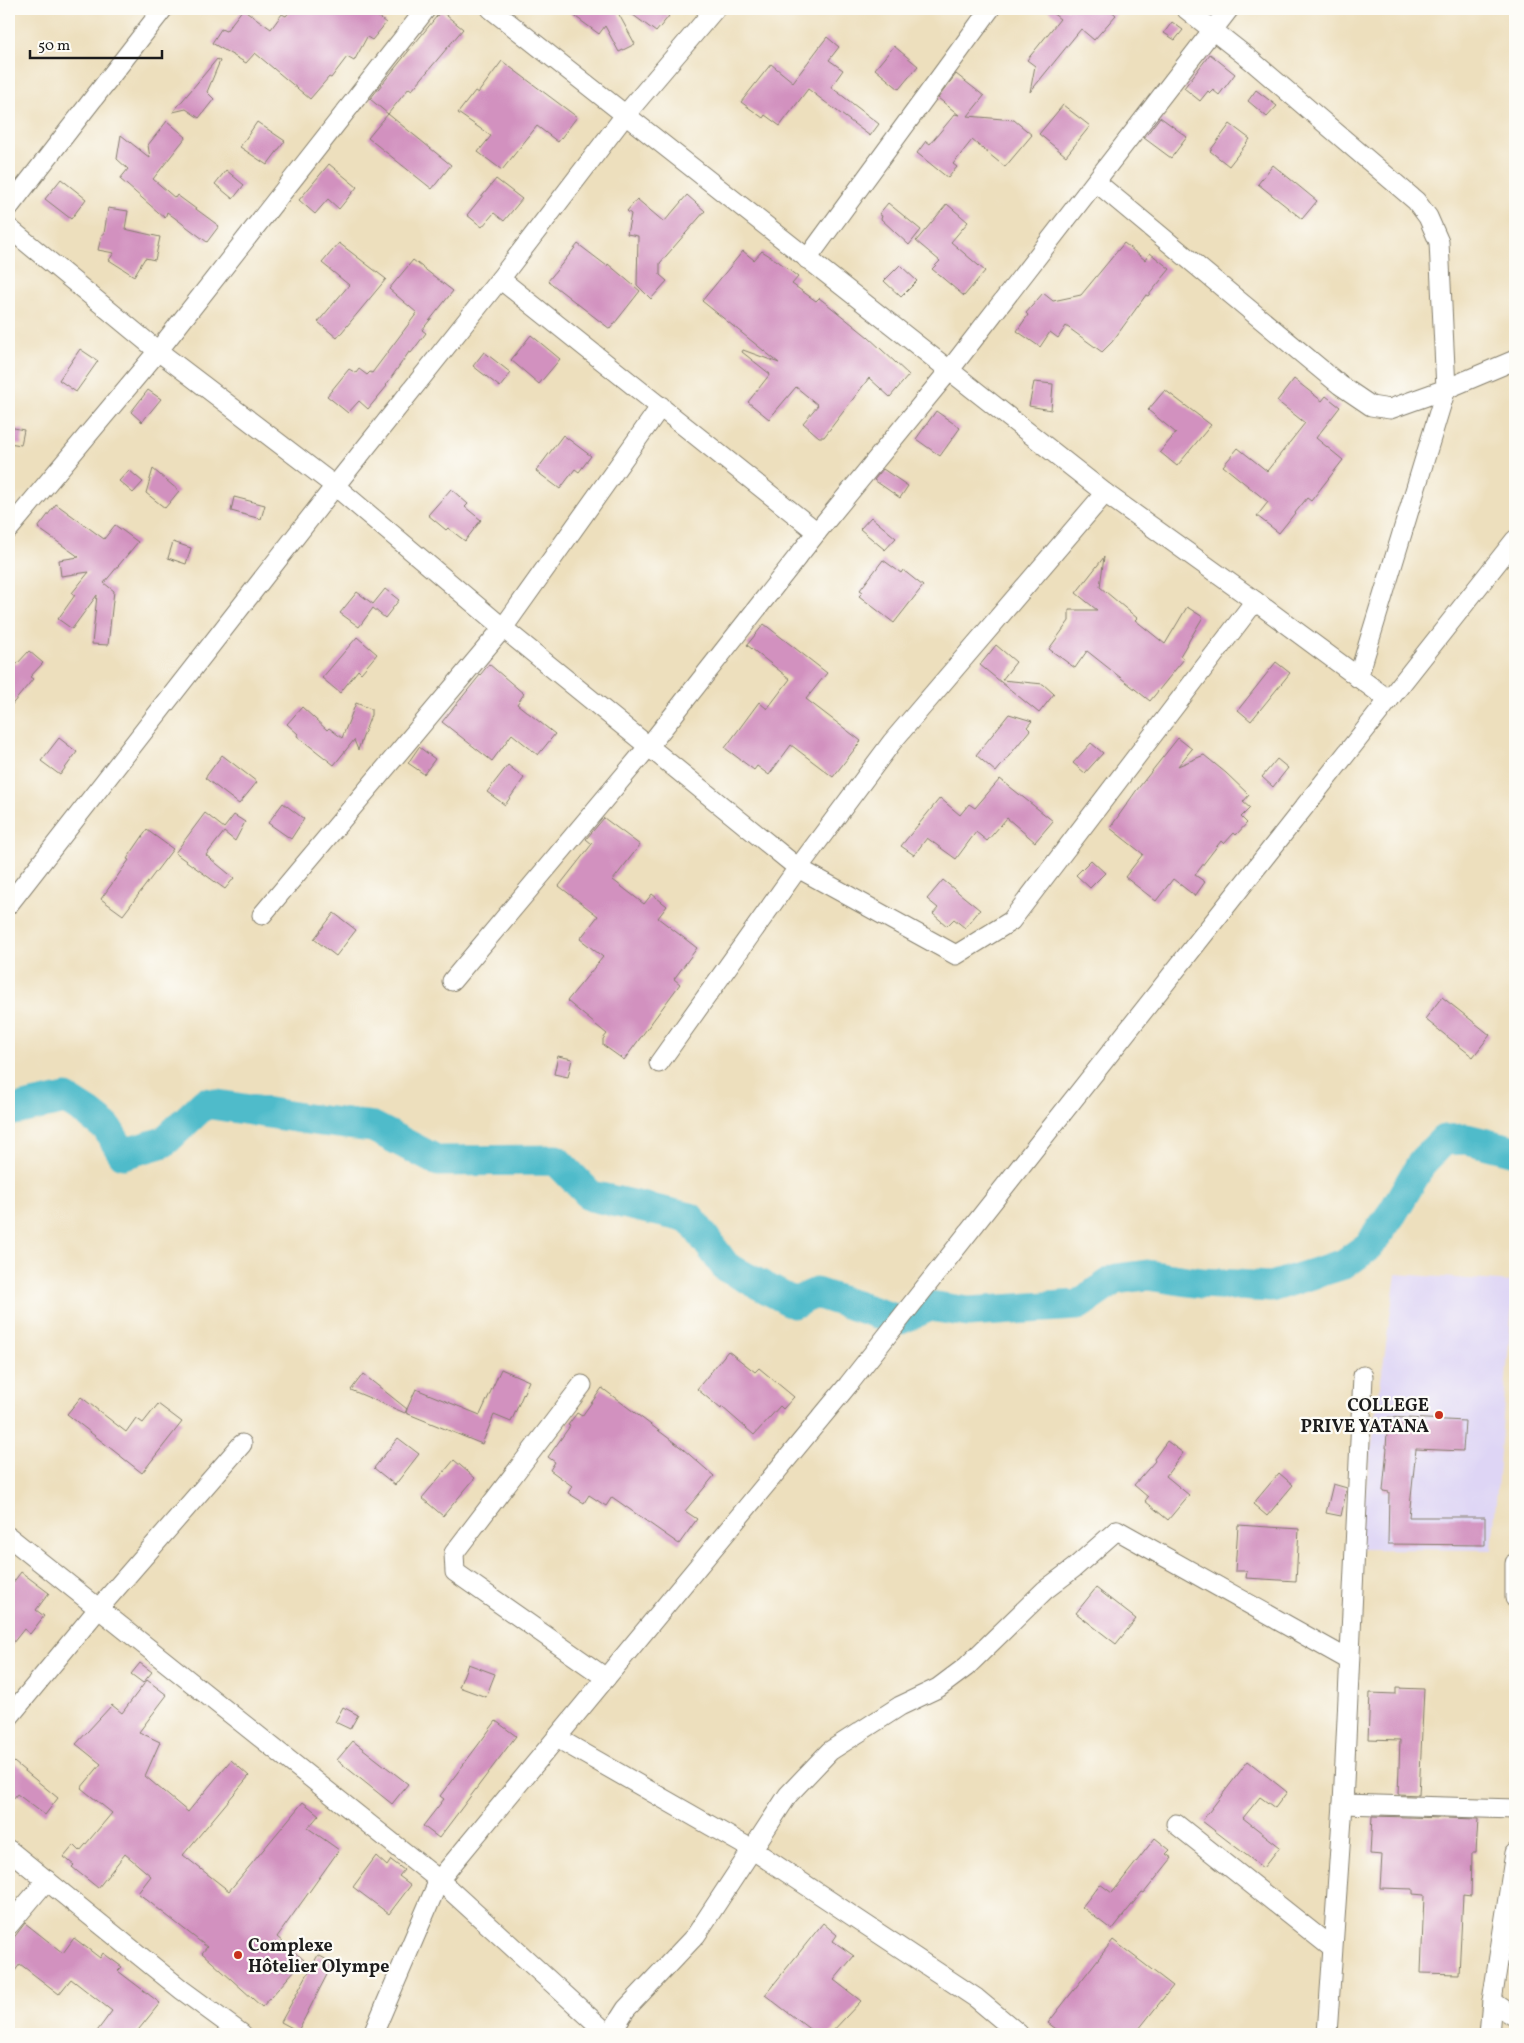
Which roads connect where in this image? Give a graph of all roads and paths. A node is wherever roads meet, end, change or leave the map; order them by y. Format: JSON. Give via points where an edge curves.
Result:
{"nodes":[{"id":1,"x":163,"y":9,"type":"edge"},
{"id":2,"x":426,"y":9,"type":"edge"},
{"id":3,"x":491,"y":9,"type":"edge"},
{"id":4,"x":715,"y":9,"type":"edge"},
{"id":5,"x":990,"y":9,"type":"edge"},
{"id":6,"x":1186,"y":9,"type":"edge"},
{"id":7,"x":1229,"y":9,"type":"edge"},
{"id":8,"x":1212,"y":30,"type":"junction"},
{"id":9,"x":626,"y":114,"type":"junction"},
{"id":10,"x":1096,"y":182,"type":"junction"},
{"id":11,"x":9,"y":207,"type":"edge"},
{"id":12,"x":9,"y":228,"type":"edge"},
{"id":13,"x":807,"y":259,"type":"junction"},
{"id":14,"x":500,"y":279,"type":"junction"},
{"id":15,"x":158,"y":351,"type":"junction"},
{"id":16,"x":1515,"y":360,"type":"edge"},
{"id":17,"x":948,"y":372,"type":"junction"},
{"id":18,"x":1446,"y":389,"type":"junction"},
{"id":19,"x":661,"y":406,"type":"junction"},
{"id":20,"x":335,"y":486,"type":"junction"},
{"id":21,"x":1105,"y":493,"type":"junction"},
{"id":22,"x":9,"y":529,"type":"edge"},
{"id":23,"x":817,"y":532,"type":"junction"},
{"id":24,"x":1515,"y":540,"type":"edge"},
{"id":25,"x":1256,"y":601,"type":"junction"},
{"id":26,"x":503,"y":628,"type":"junction"},
{"id":27,"x":1358,"y":678,"type":"junction"},
{"id":28,"x":1389,"y":700,"type":"junction"},
{"id":29,"x":649,"y":746,"type":"junction"},
{"id":30,"x":798,"y":868,"type":"junction"},
{"id":31,"x":9,"y":904,"type":"edge"},
{"id":32,"x":262,"y":915,"type":"dead end"},
{"id":33,"x":452,"y":981,"type":"dead end"},
{"id":34,"x":660,"y":1063,"type":"dead end"},
{"id":35,"x":1363,"y":1376,"type":"dead end"},
{"id":36,"x":582,"y":1385,"type":"dead end"},
{"id":37,"x":242,"y":1444,"type":"dead end"},
{"id":38,"x":9,"y":1537,"type":"edge"},
{"id":39,"x":1515,"y":1563,"type":"edge"},
{"id":40,"x":1515,"y":1598,"type":"edge"},
{"id":41,"x":99,"y":1608,"type":"junction"},
{"id":42,"x":1349,"y":1660,"type":"junction"},
{"id":43,"x":606,"y":1678,"type":"junction"},
{"id":44,"x":9,"y":1717,"type":"edge"},
{"id":45,"x":557,"y":1738,"type":"junction"},
{"id":46,"x":1343,"y":1804,"type":"junction"},
{"id":47,"x":1515,"y":1809,"type":"edge"},
{"id":48,"x":1176,"y":1824,"type":"dead end"},
{"id":49,"x":9,"y":1850,"type":"edge"},
{"id":50,"x":753,"y":1850,"type":"junction"},
{"id":51,"x":1515,"y":1853,"type":"edge"},
{"id":52,"x":47,"y":1880,"type":"junction"},
{"id":53,"x":439,"y":1880,"type":"junction"},
{"id":54,"x":9,"y":1925,"type":"edge"},
{"id":55,"x":1332,"y":1948,"type":"junction"},
{"id":56,"x":1492,"y":2001,"type":"junction"},
{"id":57,"x":1515,"y":2017,"type":"edge"},
{"id":58,"x":586,"y":2026,"type":"edge"},
{"id":59,"x":242,"y":2034,"type":"edge"},
{"id":60,"x":373,"y":2034,"type":"edge"},
{"id":61,"x":609,"y":2034,"type":"edge"},
{"id":62,"x":1019,"y":2034,"type":"edge"},
{"id":63,"x":1327,"y":2034,"type":"edge"},
{"id":64,"x":1489,"y":2034,"type":"edge"}],
"edges":[{"from":1,"to":11,"type":"street"},
{"from":2,"to":15,"type":"street"},
{"from":3,"to":9,"type":"street"},
{"from":4,"to":9,"type":"street"},
{"from":5,"to":13,"type":"street"},
{"from":6,"to":8,"type":"street"},
{"from":7,"to":8,"type":"street"},
{"from":8,"to":10,"type":"street"},
{"from":8,"to":18,"type":"street","via":[[1408,195],[1428,217],[1439,242]]},
{"from":9,"to":13,"type":"street"},
{"from":9,"to":14,"type":"street"},
{"from":10,"to":17,"type":"street"},
{"from":10,"to":18,"type":"street","via":[[1340,385],[1371,406],[1390,409]]},
{"from":12,"to":15,"type":"street"},
{"from":13,"to":17,"type":"street"},
{"from":14,"to":19,"type":"street"},
{"from":14,"to":20,"type":"street"},
{"from":15,"to":20,"type":"street"},
{"from":15,"to":22,"type":"street"},
{"from":16,"to":18,"type":"street"},
{"from":17,"to":21,"type":"street"},
{"from":17,"to":23,"type":"street"},
{"from":18,"to":27,"type":"street"},
{"from":19,"to":23,"type":"street"},
{"from":19,"to":26,"type":"street"},
{"from":20,"to":26,"type":"street"},
{"from":20,"to":31,"type":"street"},
{"from":21,"to":25,"type":"street"},
{"from":21,"to":30,"type":"street","via":[[892,742]]},
{"from":23,"to":29,"type":"street"},
{"from":24,"to":28,"type":"street"},
{"from":25,"to":27,"type":"street"},
{"from":25,"to":30,"type":"street","via":[[1011,921],[956,955]]},
{"from":26,"to":29,"type":"street"},
{"from":26,"to":32,"type":"street"},
{"from":27,"to":28,"type":"street"},
{"from":28,"to":43,"type":"street","via":[[848,1385]]},
{"from":29,"to":30,"type":"street"},
{"from":29,"to":33,"type":"street"},
{"from":30,"to":34,"type":"street"},
{"from":35,"to":42,"type":"street"},
{"from":36,"to":43,"type":"street","via":[[454,1553],[455,1572]]},
{"from":37,"to":41,"type":"street"},
{"from":38,"to":41,"type":"street"},
{"from":39,"to":40,"type":"street"},
{"from":41,"to":44,"type":"street"},
{"from":41,"to":53,"type":"street"},
{"from":42,"to":46,"type":"street"},
{"from":42,"to":50,"type":"street","via":[[1117,1530],[1045,1590],[966,1667],[938,1688],[900,1706],[830,1751],[788,1796]]},
{"from":43,"to":45,"type":"street"},
{"from":45,"to":50,"type":"street"},
{"from":45,"to":53,"type":"street"},
{"from":46,"to":47,"type":"street"},
{"from":46,"to":55,"type":"street"},
{"from":48,"to":55,"type":"street"},
{"from":49,"to":52,"type":"street"},
{"from":50,"to":61,"type":"street","via":[[696,1935],[626,2009]]},
{"from":50,"to":62,"type":"street","via":[[976,1998]]},
{"from":51,"to":56,"type":"street"},
{"from":52,"to":54,"type":"street"},
{"from":52,"to":59,"type":"street","via":[[182,1990]]},
{"from":53,"to":58,"type":"street"},
{"from":53,"to":60,"type":"street"},
{"from":55,"to":63,"type":"street"},
{"from":56,"to":57,"type":"street"},
{"from":56,"to":64,"type":"street"},
{"from":58,"to":61,"type":"street"}]}
